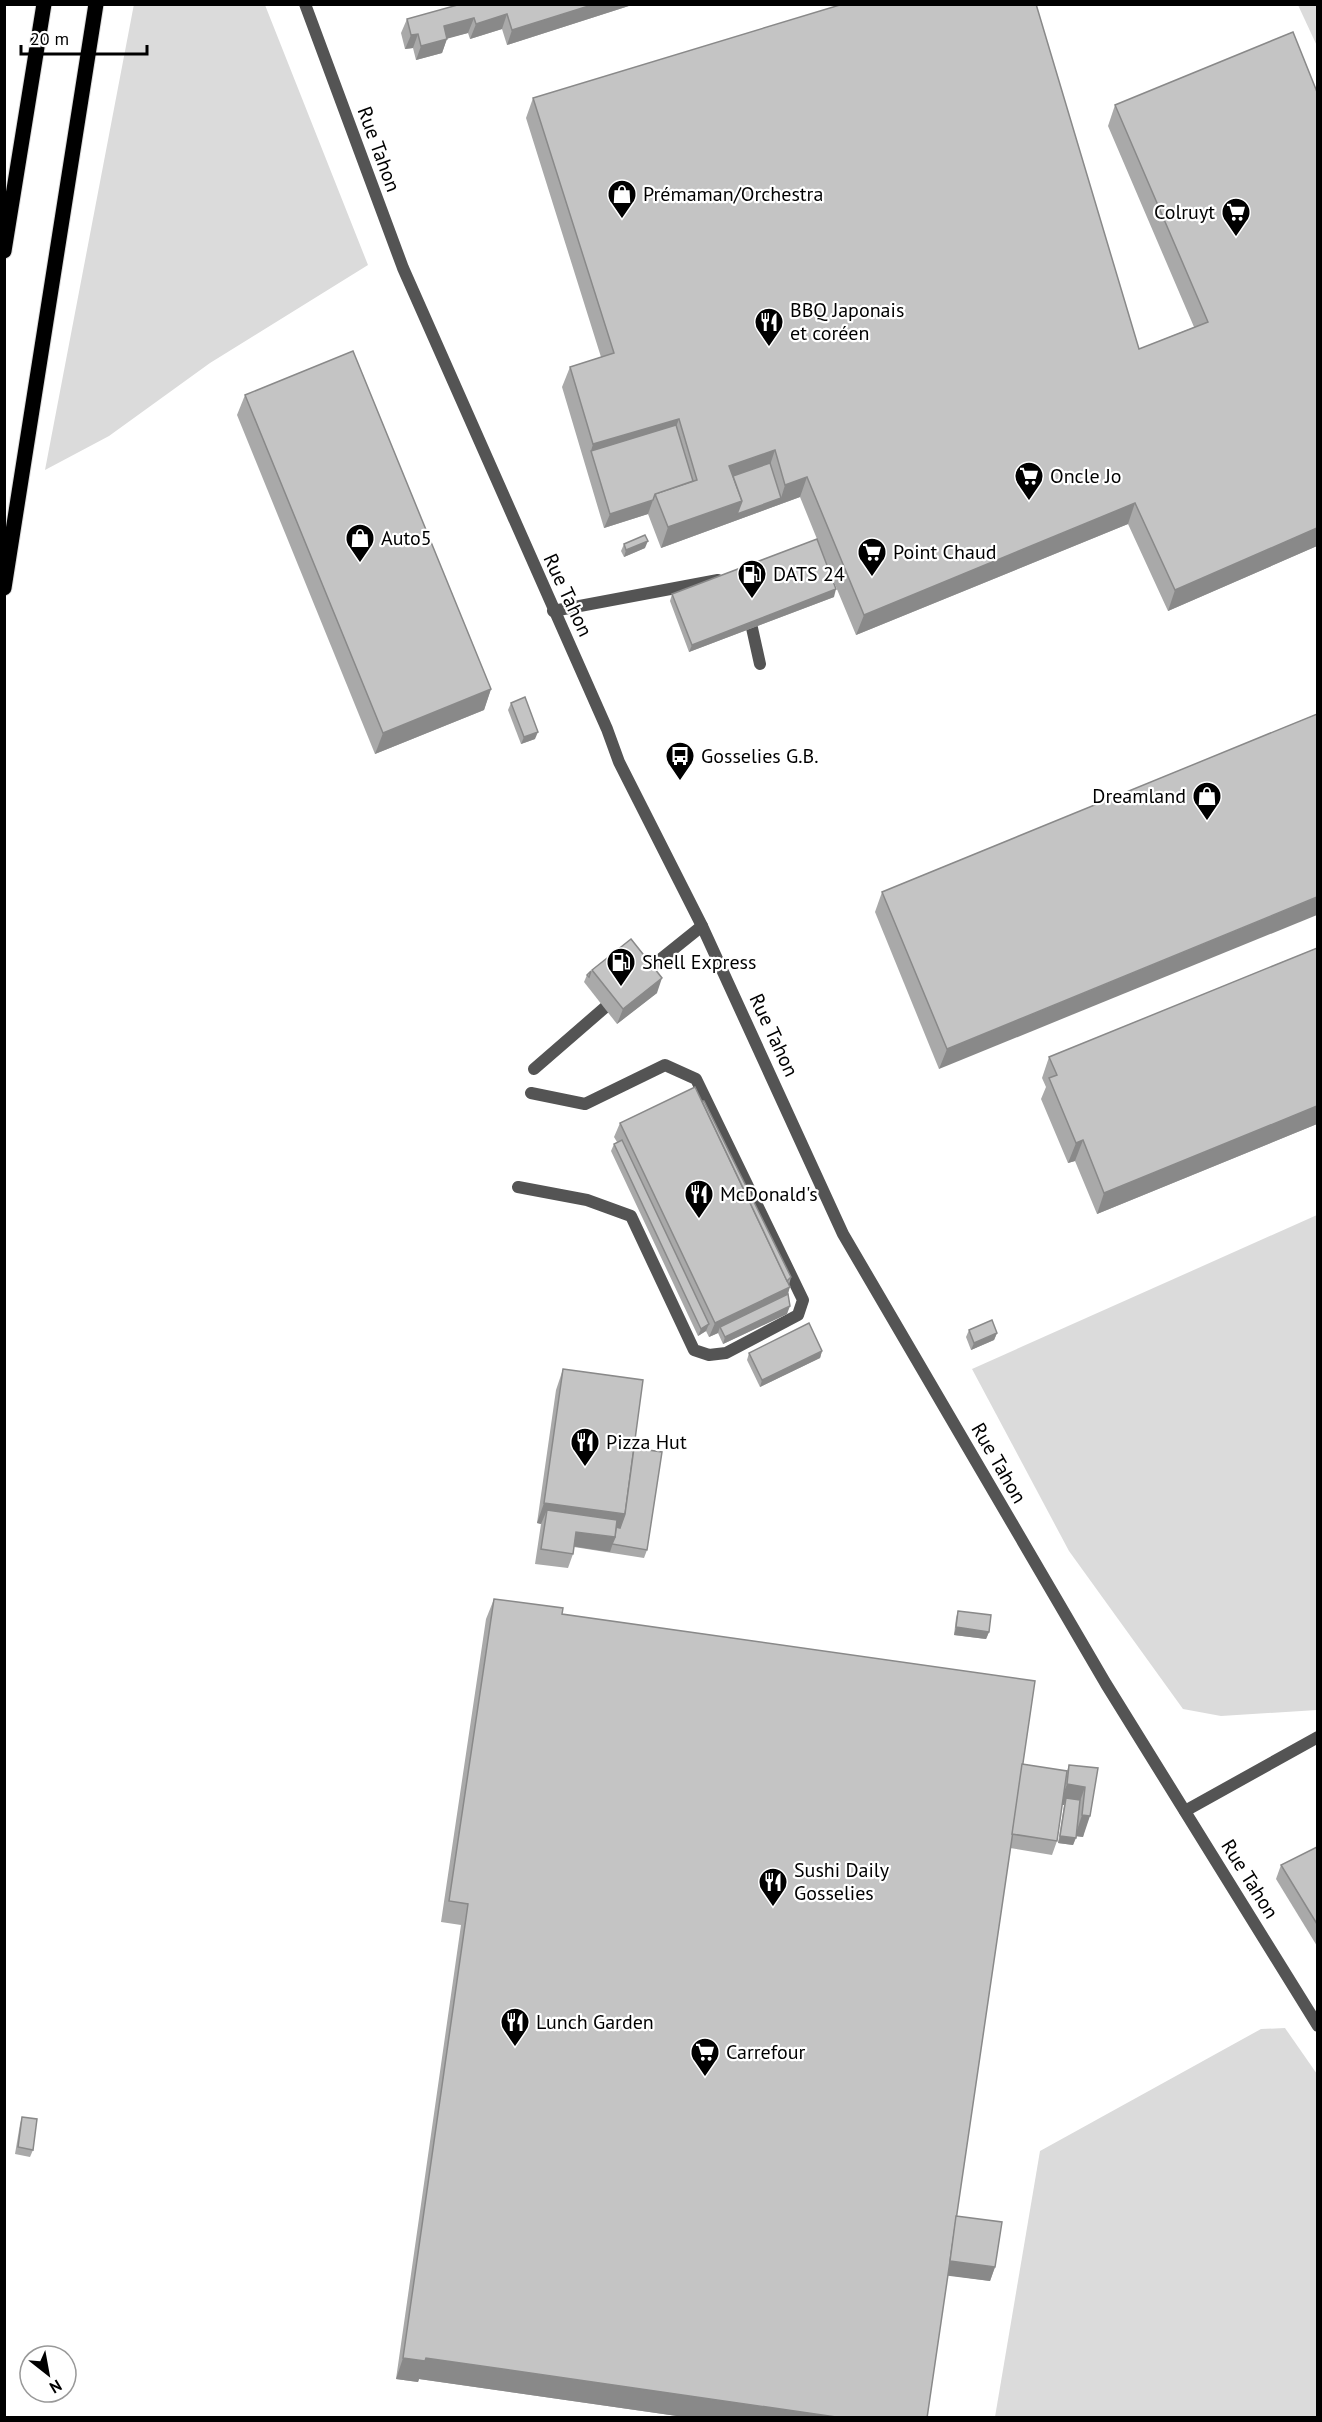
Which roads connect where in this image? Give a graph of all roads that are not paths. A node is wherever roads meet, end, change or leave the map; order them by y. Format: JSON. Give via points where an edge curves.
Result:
{"nodes":[{"id":1,"x":44,"y":4,"type":"edge"},
{"id":2,"x":96,"y":4,"type":"edge"},
{"id":3,"x":305,"y":4,"type":"edge"},
{"id":4,"x":4,"y":251,"type":"edge"},
{"id":5,"x":734,"y":577,"type":"edge"},
{"id":6,"x":4,"y":588,"type":"edge"},
{"id":7,"x":553,"y":611,"type":"junction"},
{"id":8,"x":752,"y":628,"type":"edge"},
{"id":9,"x":760,"y":663,"type":"dead end"},
{"id":10,"x":702,"y":926,"type":"junction"},
{"id":11,"x":534,"y":1069,"type":"dead end"},
{"id":12,"x":531,"y":1093,"type":"dead end"},
{"id":13,"x":518,"y":1187,"type":"dead end"},
{"id":14,"x":1317,"y":1737,"type":"edge"},
{"id":15,"x":1185,"y":1811,"type":"junction"},
{"id":16,"x":1317,"y":2026,"type":"edge"}],
"edges":[{"from":1,"to":4,"type":"main road"},
{"from":2,"to":6,"type":"main road"},
{"from":3,"to":7,"type":"street","name":"Rue Tahon","via":[[402,268]]},
{"from":5,"to":7,"type":"street"},
{"from":7,"to":10,"type":"street","name":"Rue Tahon","via":[[619,762]]},
{"from":8,"to":9,"type":"street"},
{"from":10,"to":11,"type":"street"},
{"from":10,"to":15,"type":"street","name":"Rue Tahon","via":[[843,1234],[1106,1684]]},
{"from":12,"to":13,"type":"street","via":[[585,1104],[665,1065],[696,1079],[803,1300],[798,1315],[726,1353],[709,1355],[694,1350],[631,1216],[587,1200]]},
{"from":14,"to":15,"type":"street"},
{"from":15,"to":16,"type":"street","name":"Rue Tahon"}]}
